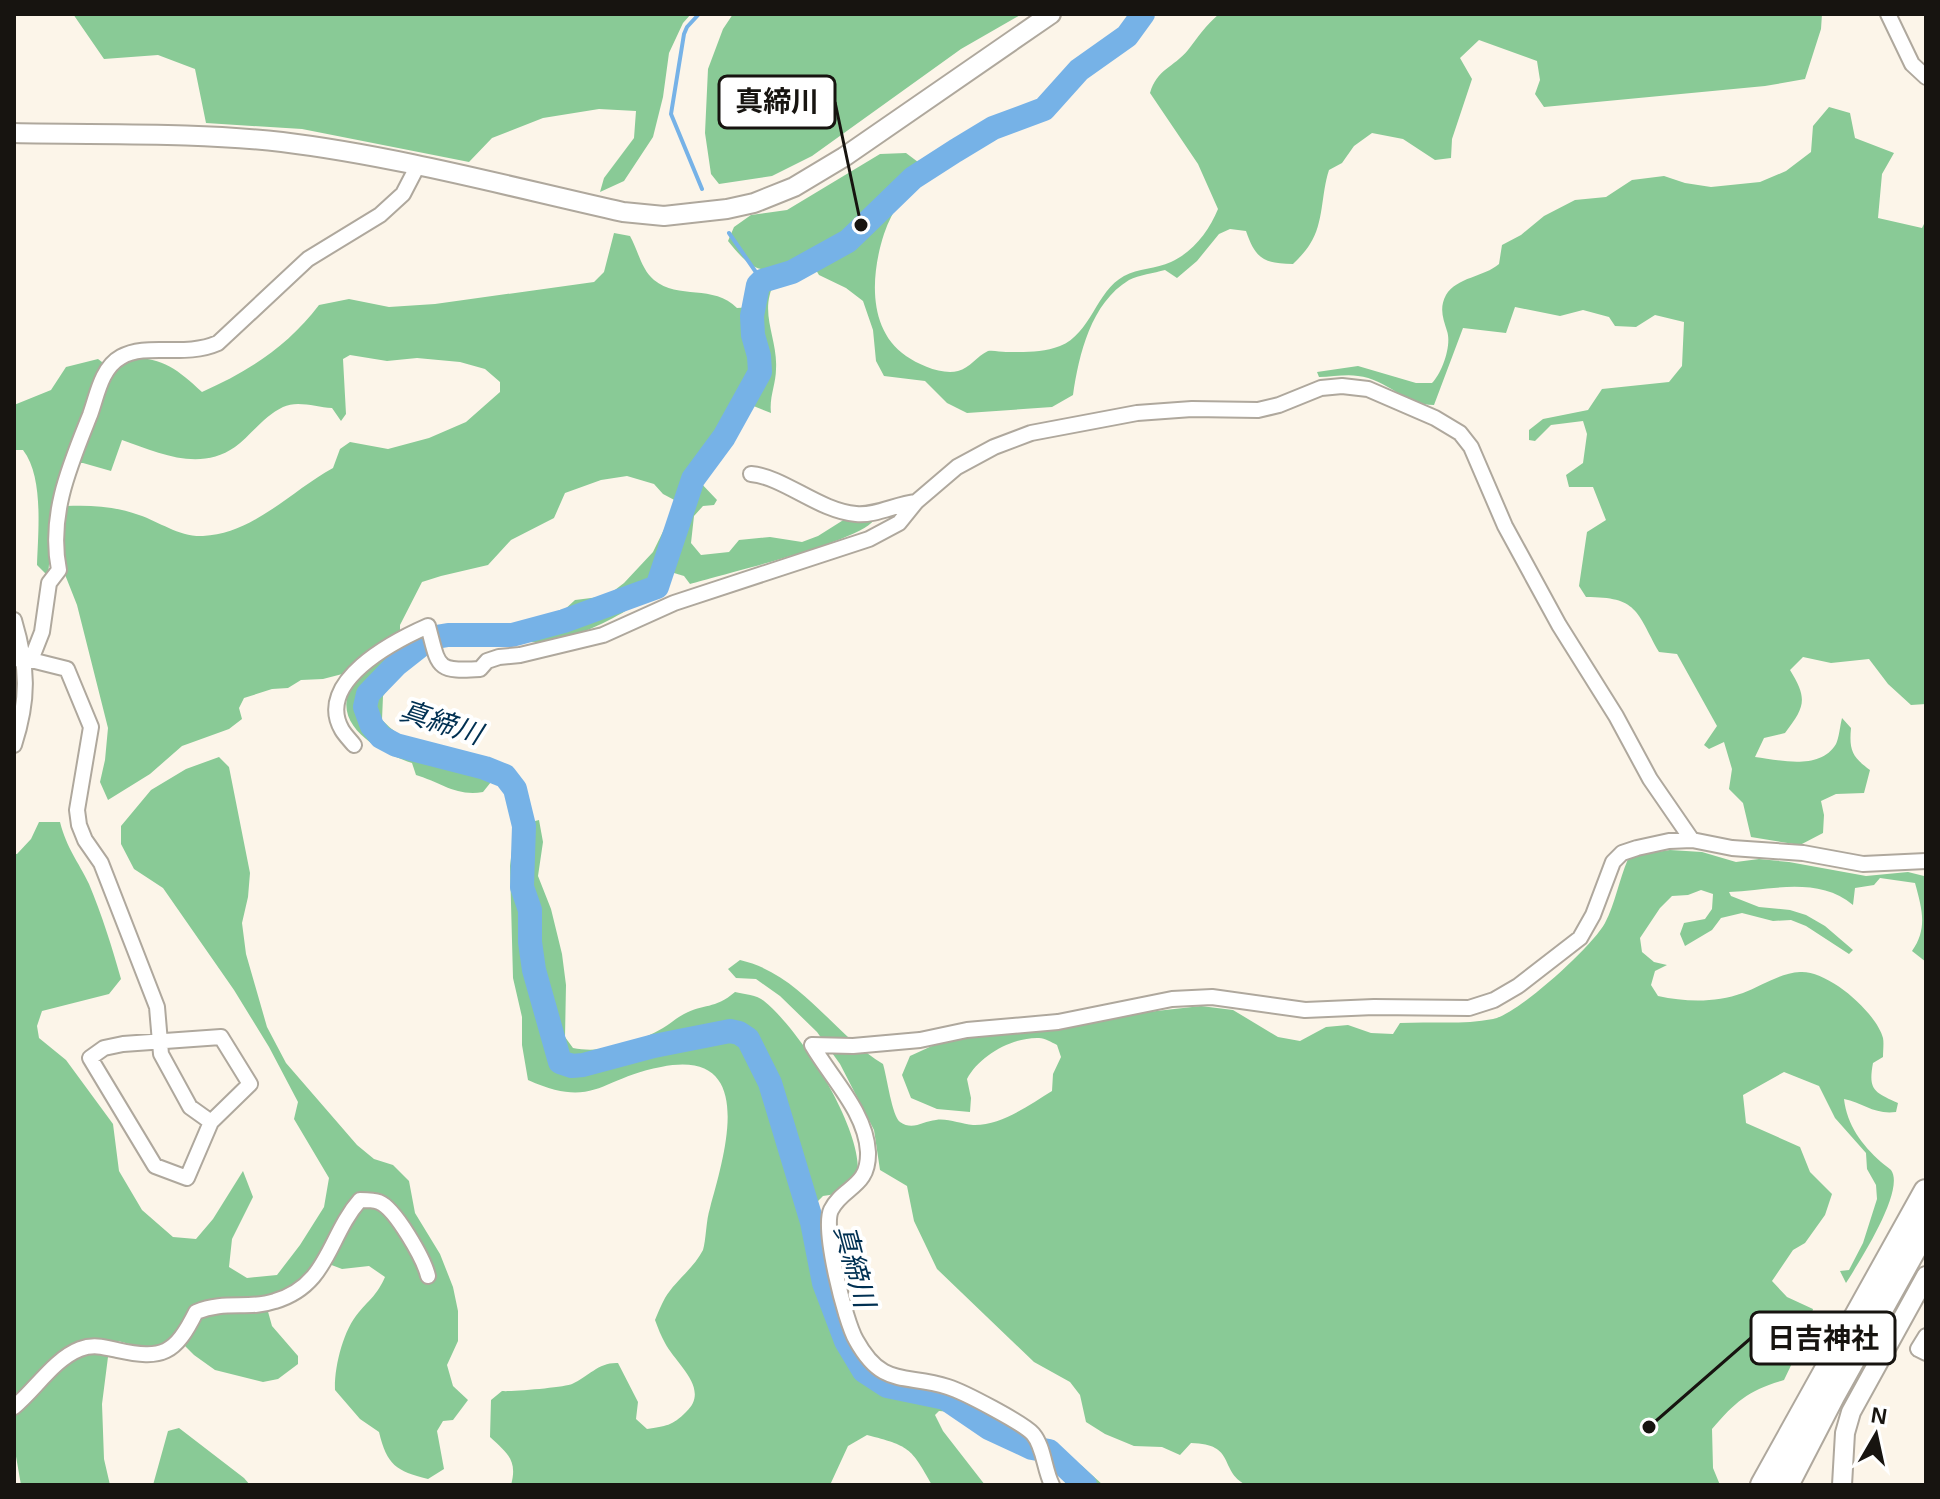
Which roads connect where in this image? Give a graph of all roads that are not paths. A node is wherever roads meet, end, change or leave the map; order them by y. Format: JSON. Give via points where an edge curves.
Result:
{"nodes":[{"id":1,"x":1051,"y":14,"type":"edge"},
{"id":2,"x":1888,"y":14,"type":"edge"},
{"id":3,"x":1926,"y":77,"type":"edge"},
{"id":4,"x":14,"y":133,"type":"edge"},
{"id":5,"x":417,"y":167,"type":"junction"},
{"id":6,"x":751,"y":474,"type":"dead end"},
{"id":7,"x":916,"y":502,"type":"junction"},
{"id":8,"x":14,"y":620,"type":"edge"},
{"id":9,"x":23,"y":660,"type":"edge"},
{"id":10,"x":14,"y":745,"type":"edge"},
{"id":11,"x":354,"y":745,"type":"dead end"},
{"id":12,"x":1692,"y":840,"type":"junction"},
{"id":13,"x":1926,"y":861,"type":"edge"},
{"id":14,"x":160,"y":1042,"type":"junction"},
{"id":15,"x":211,"y":1122,"type":"junction"},
{"id":16,"x":1926,"y":1192,"type":"edge"},
{"id":17,"x":1926,"y":1227,"type":"edge"},
{"id":18,"x":428,"y":1276,"type":"dead end"},
{"id":19,"x":1926,"y":1276,"type":"edge"},
{"id":20,"x":1926,"y":1336,"type":"edge"},
{"id":21,"x":1926,"y":1353,"type":"edge"},
{"id":22,"x":14,"y":1407,"type":"edge"},
{"id":23,"x":1052,"y":1485,"type":"edge"},
{"id":24,"x":1763,"y":1485,"type":"edge"},
{"id":25,"x":1786,"y":1485,"type":"edge"},
{"id":26,"x":1842,"y":1485,"type":"edge"}],
"edges":[{"from":1,"to":5,"type":"street","via":[[824,170],[754,203],[664,216],[623,212]]},
{"from":2,"to":3,"type":"street","via":[[1912,64]]},
{"from":4,"to":5,"type":"street","via":[[280,142]]},
{"from":5,"to":9,"type":"street","via":[[403,194],[380,215],[308,259],[218,343],[192,351],[144,350],[121,357],[106,371],[64,481],[54,547],[59,570],[49,583],[42,632]]},
{"from":6,"to":7,"type":"street","via":[[857,515]]},
{"from":7,"to":11,"type":"street","via":[[899,523],[869,539],[674,603],[603,635],[499,657],[480,669],[451,671],[440,664],[428,626],[378,653],[341,689],[336,714]]},
{"from":7,"to":12,"type":"street","via":[[957,467],[994,447],[1065,425],[1137,413],[1258,410],[1342,386],[1399,401],[1460,433],[1471,447],[1505,526],[1559,625]]},
{"from":8,"to":9,"type":"street"},
{"from":9,"to":10,"type":"street","via":[[26,704]]},
{"from":9,"to":14,"type":"street","via":[[67,669],[91,727],[79,825],[101,863],[150,985]]},
{"from":12,"to":13,"type":"street","via":[[1863,864]]},
{"from":12,"to":23,"type":"street","via":[[1622,853],[1613,862],[1580,938],[1518,986],[1469,1008],[1305,1010],[1212,997],[1172,999],[1058,1022],[920,1040],[812,1045],[854,1111],[868,1153],[866,1173],[833,1206],[828,1220],[854,1338],[884,1373],[948,1387],[1020,1424],[1033,1434]]},
{"from":14,"to":15,"type":"street","via":[[161,1054],[190,1107]]},
{"from":14,"to":15,"type":"street","via":[[221,1037],[250,1084]]},
{"from":14,"to":15,"type":"street","via":[[104,1048],[90,1058],[155,1166],[187,1178]]},
{"from":16,"to":24,"type":"highway"},
{"from":17,"to":25,"type":"highway"},
{"from":18,"to":22,"type":"street","via":[[416,1247],[386,1206],[360,1200],[306,1286],[274,1302],[225,1304],[196,1312],[181,1340],[161,1354],[97,1345],[81,1348]]},
{"from":19,"to":26,"type":"street","via":[[1851,1412]]},
{"from":20,"to":21,"type":"street","via":[[1918,1349]]}]}
